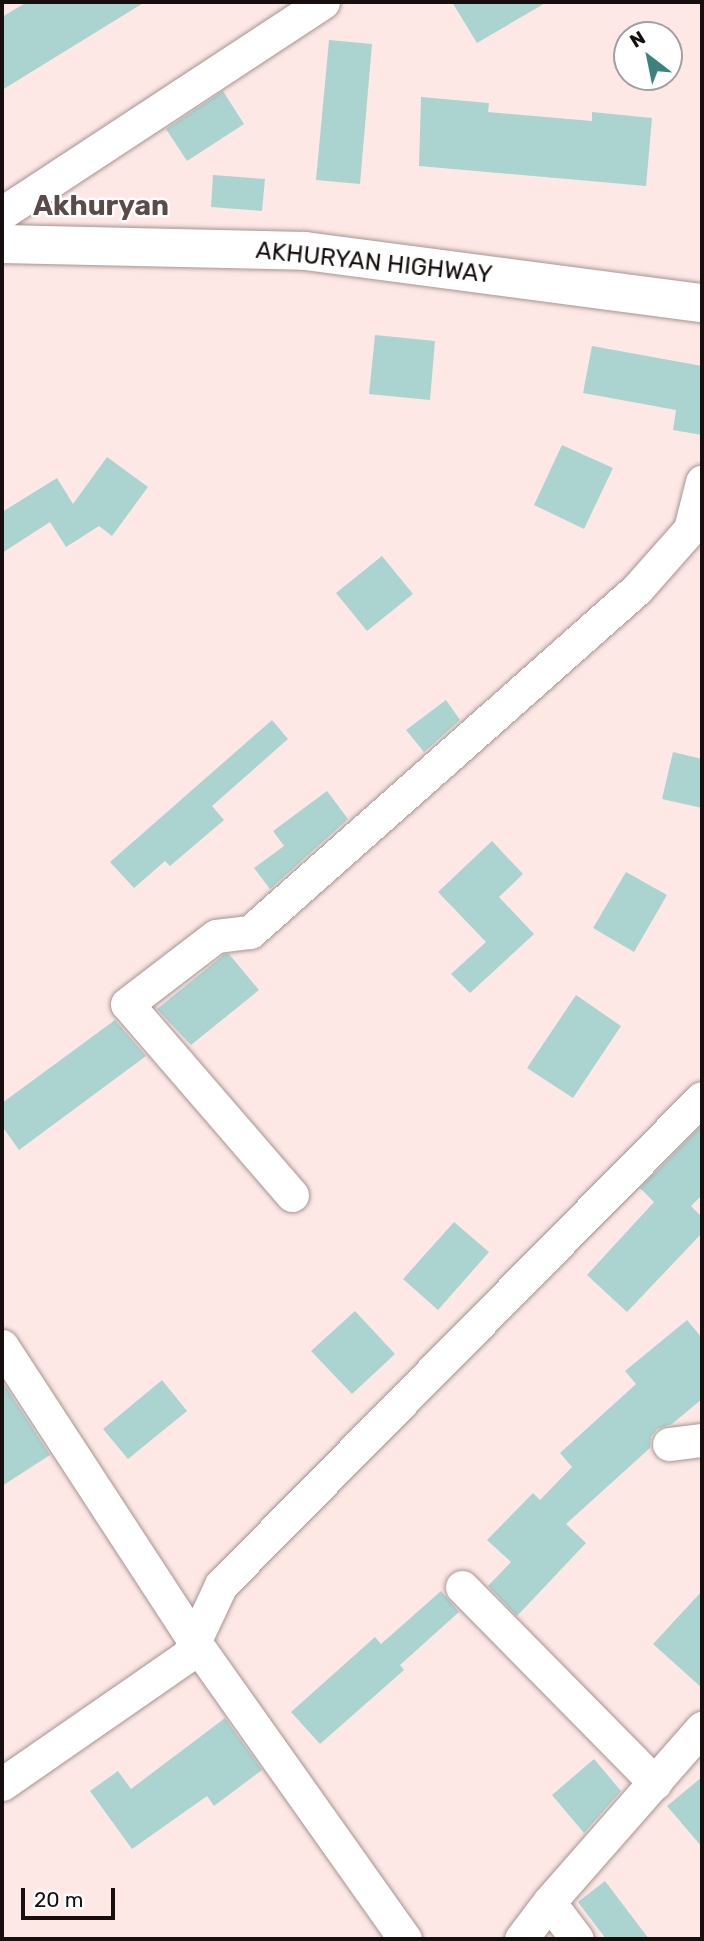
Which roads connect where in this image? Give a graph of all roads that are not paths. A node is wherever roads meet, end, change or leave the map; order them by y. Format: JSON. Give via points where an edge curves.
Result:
{"nodes":[{"id":1,"x":323,"y":2,"type":"edge"},
{"id":2,"x":2,"y":213,"type":"edge"},
{"id":3,"x":2,"y":244,"type":"edge"},
{"id":4,"x":702,"y":303,"type":"edge"},
{"id":5,"x":702,"y":482,"type":"edge"},
{"id":6,"x":702,"y":1098,"type":"edge"},
{"id":7,"x":292,"y":1195,"type":"dead end"},
{"id":8,"x":2,"y":1346,"type":"edge"},
{"id":9,"x":702,"y":1440,"type":"edge"},
{"id":10,"x":668,"y":1444,"type":"dead end"},
{"id":11,"x":462,"y":1587,"type":"dead end"},
{"id":12,"x":194,"y":1641,"type":"junction"},
{"id":13,"x":702,"y":1728,"type":"edge"},
{"id":14,"x":2,"y":1783,"type":"edge"},
{"id":15,"x":654,"y":1783,"type":"junction"},
{"id":16,"x":549,"y":1902,"type":"junction"},
{"id":17,"x":405,"y":1939,"type":"edge"},
{"id":18,"x":521,"y":1939,"type":"edge"},
{"id":19,"x":577,"y":1939,"type":"edge"}],
"edges":[{"from":1,"to":2,"type":"street"},
{"from":3,"to":4,"type":"main road","name":"AKHURYAN HIGHWAY","via":[[305,251]]},
{"from":5,"to":7,"type":"street","via":[[690,529],[637,589],[250,932],[216,936],[127,1004]]},
{"from":6,"to":12,"type":"street","via":[[221,1585]]},
{"from":8,"to":12,"type":"street"},
{"from":9,"to":10,"type":"street"},
{"from":11,"to":15,"type":"street"},
{"from":12,"to":14,"type":"street","via":[[188,1655]]},
{"from":12,"to":17,"type":"street"},
{"from":13,"to":15,"type":"street"},
{"from":15,"to":16,"type":"street"},
{"from":16,"to":18,"type":"street"},
{"from":16,"to":19,"type":"street"}]}
